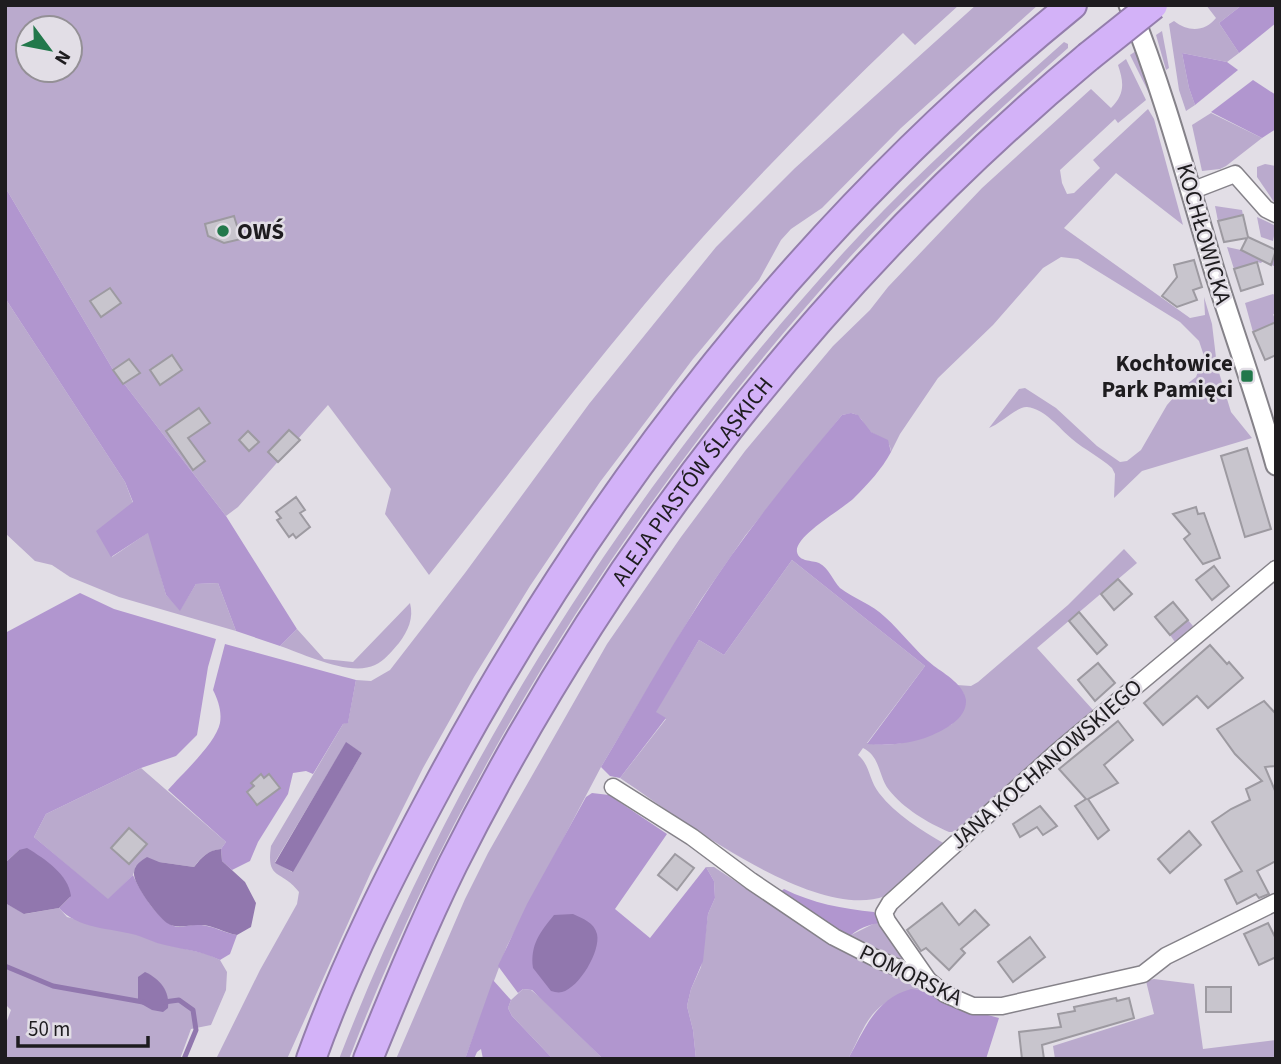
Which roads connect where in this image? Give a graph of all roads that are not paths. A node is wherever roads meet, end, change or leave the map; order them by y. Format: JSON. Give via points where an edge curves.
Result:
{"nodes":[{"id":1,"x":1129,"y":5,"type":"edge"},
{"id":2,"x":1153,"y":5,"type":"edge"},
{"id":3,"x":1066,"y":10,"type":"edge"},
{"id":4,"x":1191,"y":191,"type":"junction"},
{"id":5,"x":1276,"y":214,"type":"edge"},
{"id":6,"x":1276,"y":465,"type":"edge"},
{"id":7,"x":1276,"y":569,"type":"edge"},
{"id":8,"x":613,"y":787,"type":"dead end"},
{"id":9,"x":1276,"y":902,"type":"edge"},
{"id":10,"x":928,"y":980,"type":"junction"},
{"id":11,"x":311,"y":1059,"type":"edge"},
{"id":12,"x":368,"y":1059,"type":"edge"}],
"edges":[{"from":1,"to":4,"type":"street","name":"KOCHŁOWICKA","via":[[1159,83]]},
{"from":2,"to":12,"type":"highway","name":"ALEJA PIASTÓW ŚLĄSKICH","bridge":true,"via":[[1032,104],[891,240],[760,389],[654,530],[537,709],[490,794],[419,936]]},
{"from":3,"to":11,"type":"highway","via":[[955,106],[852,208],[688,396],[541,607],[481,706],[388,880]]},
{"from":4,"to":5,"type":"street","via":[[1235,174]]},
{"from":4,"to":6,"type":"street","name":"KOCHŁOWICKA"},
{"from":7,"to":10,"type":"street","name":"JANA KOCHANOWSKIEGO","via":[[1057,752],[890,903],[884,913],[887,921]]},
{"from":8,"to":10,"type":"street","name":"POMORSKA","via":[[834,937]]},
{"from":9,"to":10,"type":"street","name":"POMORSKA","via":[[1166,956],[1143,974],[1020,1003],[973,1006]]}]}
